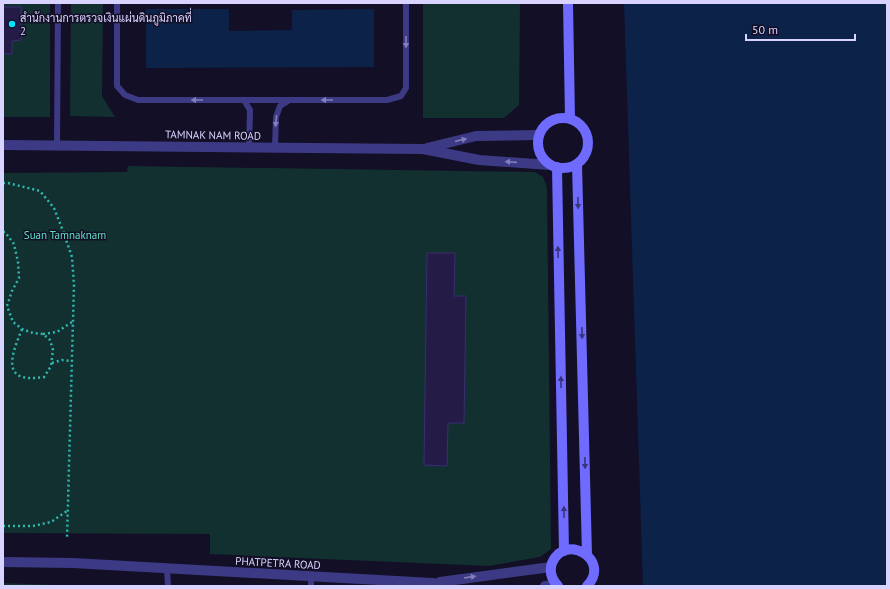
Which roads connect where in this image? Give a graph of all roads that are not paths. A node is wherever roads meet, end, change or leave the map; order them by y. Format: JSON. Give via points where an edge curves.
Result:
{"nodes":[{"id":1,"x":58,"y":3,"type":"edge"},
{"id":2,"x":116,"y":3,"type":"edge"},
{"id":3,"x":406,"y":3,"type":"edge"},
{"id":4,"x":568,"y":3,"type":"edge"},
{"id":5,"x":244,"y":100,"type":"junction"},
{"id":6,"x":290,"y":100,"type":"junction"},
{"id":7,"x":570,"y":119,"type":"junction"},
{"id":8,"x":539,"y":135,"type":"junction"},
{"id":9,"x":3,"y":145,"type":"edge"},
{"id":10,"x":57,"y":145,"type":"junction"},
{"id":11,"x":249,"y":147,"type":"junction"},
{"id":12,"x":275,"y":147,"type":"junction"},
{"id":13,"x":423,"y":149,"type":"junction"},
{"id":14,"x":577,"y":164,"type":"junction"},
{"id":15,"x":554,"y":166,"type":"junction"},
{"id":16,"x":564,"y":550,"type":"junction"},
{"id":17,"x":587,"y":555,"type":"junction"},
{"id":18,"x":3,"y":562,"type":"edge"},
{"id":19,"x":551,"y":567,"type":"junction"},
{"id":20,"x":167,"y":568,"type":"junction"},
{"id":21,"x":311,"y":581,"type":"edge"},
{"id":22,"x":432,"y":583,"type":"junction"},
{"id":23,"x":168,"y":586,"type":"edge"},
{"id":24,"x":448,"y":586,"type":"edge"},
{"id":25,"x":545,"y":586,"type":"edge"},
{"id":26,"x":558,"y":586,"type":"edge"},
{"id":27,"x":588,"y":586,"type":"edge"}],
"edges":[{"from":1,"to":10,"type":"lane"},
{"from":5,"to":2,"type":"lane","one_way":true,"via":[[138,100],[125,95],[116,86]]},
{"from":3,"to":6,"type":"lane","one_way":true,"via":[[406,88],[401,96],[387,100]]},
{"from":4,"to":7,"type":"main road"},
{"from":5,"to":6,"type":"lane"},
{"from":5,"to":11,"type":"lane","via":[[250,110]]},
{"from":6,"to":12,"type":"lane","one_way":true,"via":[[280,106],[276,117]]},
{"from":7,"to":8,"type":"main road","via":[[552,121]]},
{"from":7,"to":14,"type":"main road","via":[[578,122],[587,135],[587,151]]},
{"from":13,"to":8,"type":"street","name":"TAMNAK NAM ROAD","one_way":true,"via":[[476,136]]},
{"from":8,"to":15,"type":"main road","via":[[540,152],[544,159]]},
{"from":9,"to":10,"type":"street","name":"TAMNAK NAM ROAD"},
{"from":10,"to":11,"type":"street","name":"TAMNAK NAM ROAD"},
{"from":11,"to":12,"type":"street","name":"TAMNAK NAM ROAD"},
{"from":12,"to":13,"type":"street","name":"TAMNAK NAM ROAD"},
{"from":15,"to":13,"type":"street","name":"TAMNAK NAM ROAD","one_way":true,"via":[[479,160]]},
{"from":14,"to":15,"type":"main road","via":[[570,167]]},
{"from":14,"to":17,"type":"main road","one_way":true},
{"from":16,"to":15,"type":"main road","one_way":true},
{"from":16,"to":17,"type":"main road","via":[[580,550]]},
{"from":16,"to":19,"type":"main road","via":[[558,554]]},
{"from":17,"to":27,"type":"main road","via":[[594,566],[592,580]]},
{"from":18,"to":20,"type":"street","name":"PHATPETRA ROAD"},
{"from":22,"to":19,"type":"street","name":"PHATPETRA ROAD","one_way":true},
{"from":19,"to":26,"type":"main road","via":[[552,576]]},
{"from":20,"to":21,"type":"street","name":"PHATPETRA ROAD"},
{"from":20,"to":23,"type":"lane"},
{"from":21,"to":22,"type":"street","name":"PHATPETRA ROAD"},
{"from":22,"to":24,"type":"street"},
{"from":25,"to":26,"type":"street"}]}
